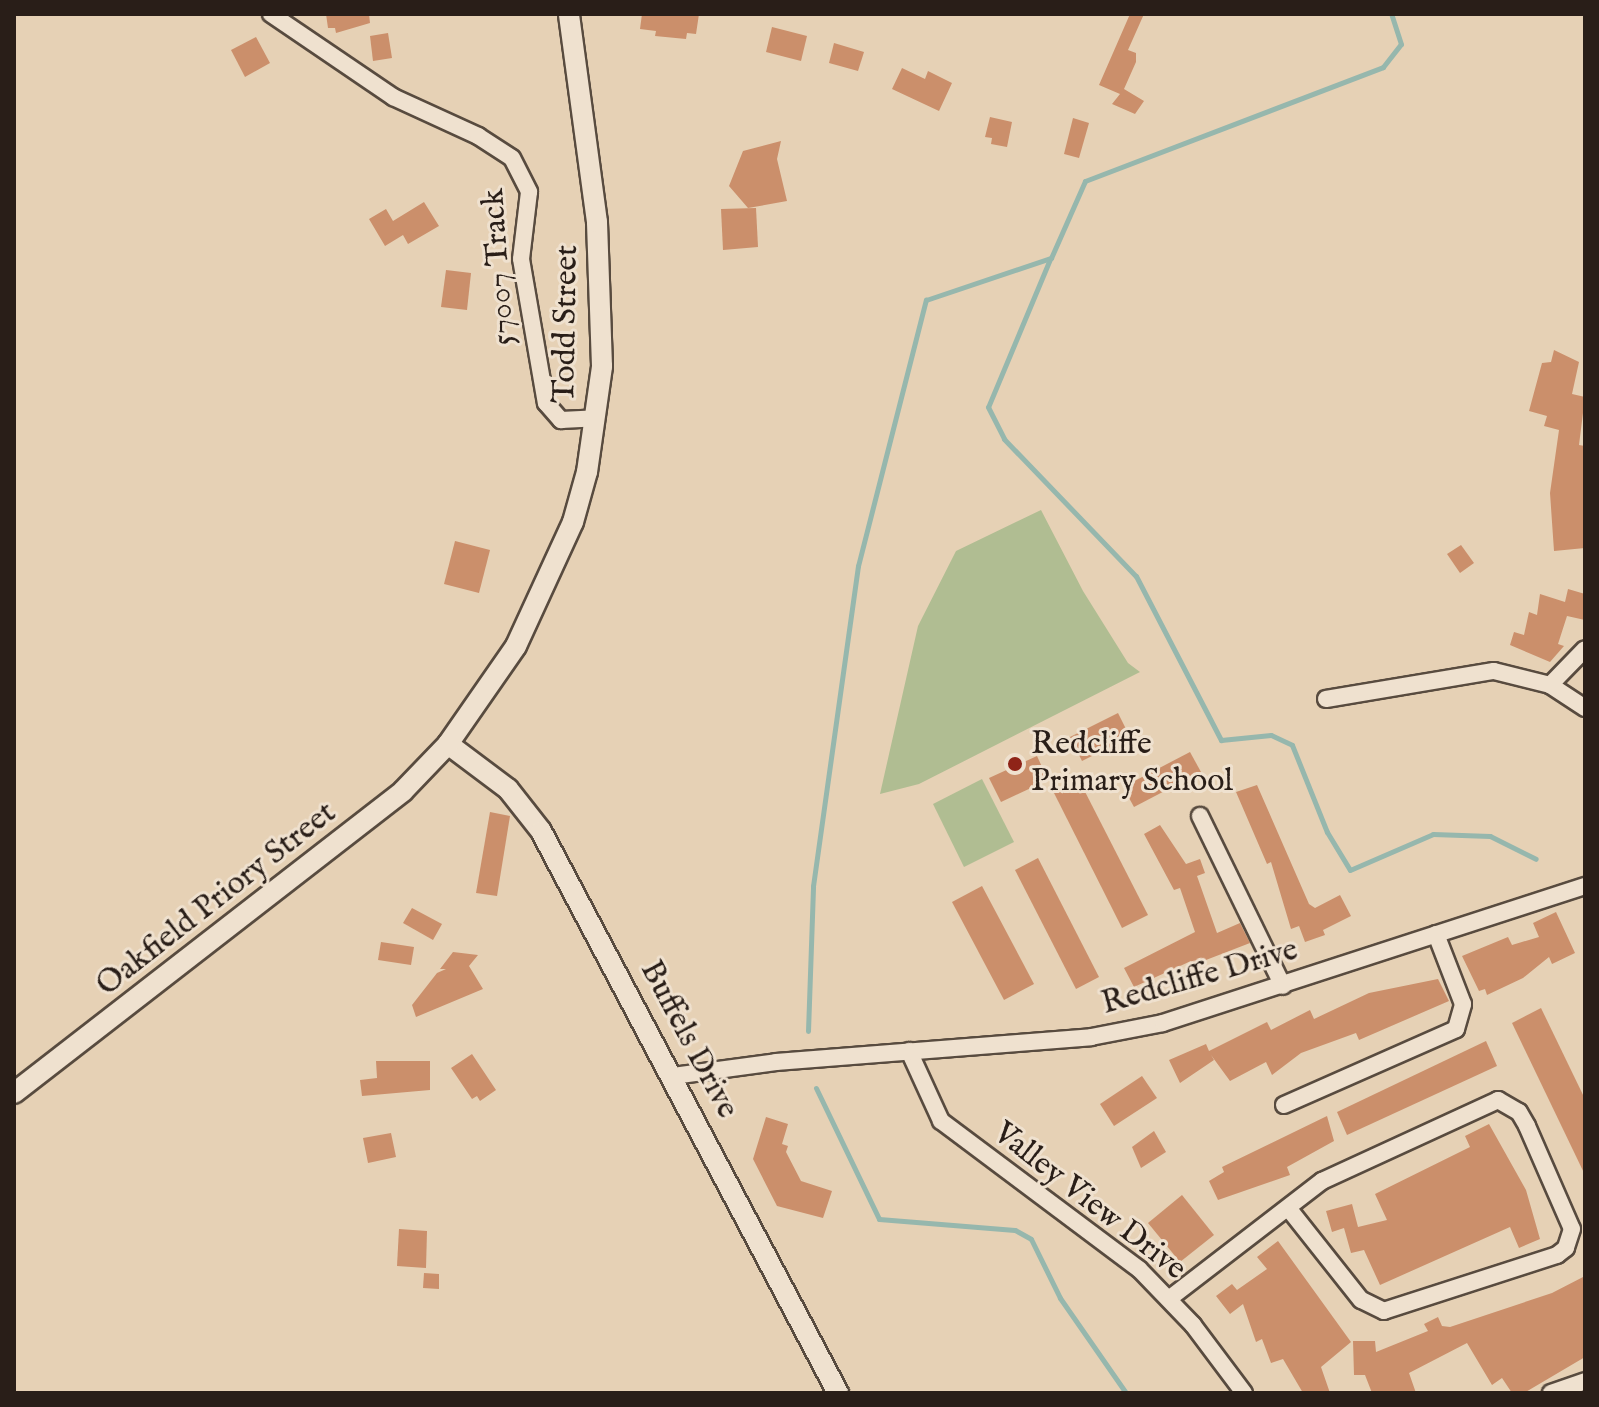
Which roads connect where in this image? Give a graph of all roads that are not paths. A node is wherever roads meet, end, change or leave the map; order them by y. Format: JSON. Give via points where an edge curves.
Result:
{"nodes":[{"id":1,"x":271,"y":14,"type":"edge"},
{"id":2,"x":569,"y":14,"type":"edge"},
{"id":3,"x":596,"y":418,"type":"junction"},
{"id":4,"x":1585,"y":649,"type":"edge"},
{"id":5,"x":1550,"y":685,"type":"junction"},
{"id":6,"x":1326,"y":699,"type":"dead end"},
{"id":7,"x":1585,"y":708,"type":"edge"},
{"id":8,"x":448,"y":744,"type":"junction"},
{"id":9,"x":1200,"y":816,"type":"dead end"},
{"id":10,"x":1585,"y":886,"type":"edge"},
{"id":11,"x":1436,"y":934,"type":"junction"},
{"id":12,"x":1283,"y":986,"type":"junction"},
{"id":13,"x":909,"y":1051,"type":"junction"},
{"id":14,"x":673,"y":1076,"type":"junction"},
{"id":15,"x":14,"y":1093,"type":"edge"},
{"id":16,"x":1284,"y":1105,"type":"dead end"},
{"id":17,"x":1288,"y":1208,"type":"junction"},
{"id":18,"x":1170,"y":1298,"type":"junction"},
{"id":19,"x":1585,"y":1381,"type":"edge"},
{"id":20,"x":838,"y":1393,"type":"edge"},
{"id":21,"x":1244,"y":1393,"type":"edge"},
{"id":22,"x":1551,"y":1393,"type":"edge"}],
"edges":[{"from":1,"to":3,"type":"street","name":"57007 Track","via":[[393,97],[512,158],[529,192],[521,259],[546,403],[561,420]]},
{"from":2,"to":3,"type":"street","name":"Todd Street","via":[[597,222],[602,366]]},
{"from":3,"to":8,"type":"street","name":"Todd Street","via":[[573,522],[547,586],[487,692]]},
{"from":4,"to":5,"type":"street"},
{"from":5,"to":6,"type":"street","via":[[1494,671]]},
{"from":5,"to":7,"type":"street"},
{"from":8,"to":14,"type":"street","name":"Buffels Drive","via":[[525,806]]},
{"from":8,"to":15,"type":"street","name":"Oakfield Priory Street","via":[[359,828]]},
{"from":9,"to":12,"type":"street"},
{"from":10,"to":11,"type":"street","name":"Redcliffe Drive"},
{"from":11,"to":12,"type":"street","name":"Redcliffe Drive"},
{"from":11,"to":16,"type":"street","via":[[1463,1004],[1456,1029]]},
{"from":12,"to":13,"type":"street","name":"Redcliffe Drive","via":[[1175,1019],[1091,1037]]},
{"from":13,"to":14,"type":"street","name":"Redcliffe Drive"},
{"from":13,"to":18,"type":"street","name":"Valley View Drive","via":[[941,1121],[1104,1241]]},
{"from":14,"to":20,"type":"street","name":"Buffels Drive"},
{"from":17,"to":17,"type":"street","via":[[1341,1170],[1498,1100],[1519,1112],[1572,1229],[1566,1248],[1557,1255],[1384,1311],[1361,1300]]},
{"from":17,"to":18,"type":"street"},
{"from":18,"to":21,"type":"street","name":"Valley View Drive"},
{"from":19,"to":22,"type":"street"}]}
